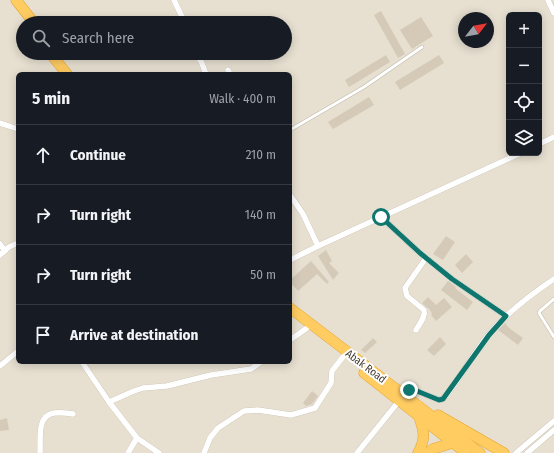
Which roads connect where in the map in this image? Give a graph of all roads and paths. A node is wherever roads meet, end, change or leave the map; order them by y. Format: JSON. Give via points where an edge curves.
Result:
{"nodes":[{"id":1,"x":8,"y":0,"type":"edge"},
{"id":2,"x":16,"y":0,"type":"edge"},
{"id":3,"x":548,"y":0,"type":"edge"},
{"id":4,"x":177,"y":1,"type":"edge"},
{"id":5,"x":554,"y":13,"type":"edge"},
{"id":6,"x":21,"y":16,"type":"edge"},
{"id":7,"x":29,"y":16,"type":"edge"},
{"id":8,"x":182,"y":16,"type":"edge"},
{"id":9,"x":422,"y":48,"type":"dead end"},
{"id":10,"x":56,"y":60,"type":"edge"},
{"id":11,"x":64,"y":60,"type":"edge"},
{"id":12,"x":200,"y":60,"type":"edge"},
{"id":13,"x":65,"y":72,"type":"edge"},
{"id":14,"x":73,"y":72,"type":"edge"},
{"id":15,"x":205,"y":72,"type":"edge"},
{"id":16,"x":0,"y":123,"type":"edge"},
{"id":17,"x":16,"y":128,"type":"edge"},
{"id":18,"x":292,"y":129,"type":"edge"},
{"id":19,"x":554,"y":137,"type":"edge"},
{"id":20,"x":542,"y":143,"type":"edge"},
{"id":21,"x":513,"y":156,"type":"edge"},
{"id":22,"x":292,"y":198,"type":"edge"},
{"id":23,"x":381,"y":217,"type":"junction"},
{"id":24,"x":0,"y":244,"type":"edge"},
{"id":25,"x":16,"y":244,"type":"edge"},
{"id":26,"x":318,"y":246,"type":"junction"},
{"id":27,"x":5,"y":250,"type":"junction"},
{"id":28,"x":0,"y":255,"type":"edge"},
{"id":29,"x":426,"y":258,"type":"junction"},
{"id":30,"x":292,"y":259,"type":"edge"},
{"id":31,"x":554,"y":279,"type":"edge"},
{"id":32,"x":554,"y":299,"type":"edge"},
{"id":33,"x":292,"y":310,"type":"edge"},
{"id":34,"x":506,"y":316,"type":"junction"},
{"id":35,"x":292,"y":317,"type":"edge"},
{"id":36,"x":307,"y":328,"type":"junction"},
{"id":37,"x":416,"y":330,"type":"dead end"},
{"id":38,"x":554,"y":337,"type":"edge"},
{"id":39,"x":292,"y":339,"type":"edge"},
{"id":40,"x":16,"y":353,"type":"edge"},
{"id":41,"x":343,"y":357,"type":"junction"},
{"id":42,"x":83,"y":364,"type":"edge"},
{"id":43,"x":258,"y":364,"type":"edge"},
{"id":44,"x":0,"y":366,"type":"edge"},
{"id":45,"x":402,"y":398,"type":"junction"},
{"id":46,"x":109,"y":402,"type":"junction"},
{"id":47,"x":73,"y":414,"type":"dead end"},
{"id":48,"x":424,"y":415,"type":"junction"},
{"id":49,"x":554,"y":421,"type":"edge"},
{"id":50,"x":554,"y":430,"type":"edge"},
{"id":51,"x":137,"y":438,"type":"junction"},
{"id":52,"x":452,"y":443,"type":"junction"},
{"id":53,"x":40,"y":453,"type":"edge"},
{"id":54,"x":128,"y":453,"type":"edge"},
{"id":55,"x":159,"y":453,"type":"edge"},
{"id":56,"x":204,"y":453,"type":"edge"},
{"id":57,"x":357,"y":453,"type":"edge"},
{"id":58,"x":418,"y":453,"type":"edge"},
{"id":59,"x":428,"y":453,"type":"edge"},
{"id":60,"x":466,"y":453,"type":"edge"},
{"id":61,"x":480,"y":453,"type":"edge"},
{"id":62,"x":504,"y":453,"type":"edge"},
{"id":63,"x":516,"y":453,"type":"edge"},
{"id":64,"x":527,"y":453,"type":"edge"}],
"edges":[{"from":1,"to":6,"type":"highway"},
{"from":2,"to":7,"type":"highway"},
{"from":3,"to":5,"type":"street"},
{"from":4,"to":8,"type":"street"},
{"from":9,"to":18,"type":"lane","via":[[364,87]]},
{"from":10,"to":13,"type":"highway"},
{"from":11,"to":14,"type":"highway"},
{"from":12,"to":15,"type":"street"},
{"from":16,"to":17,"type":"street"},
{"from":19,"to":20,"type":"street"},
{"from":21,"to":23,"type":"street"},
{"from":22,"to":26,"type":"street","via":[[303,214]]},
{"from":23,"to":26,"type":"street"},
{"from":23,"to":29,"type":"street"},
{"from":24,"to":27,"type":"street"},
{"from":25,"to":27,"type":"street"},
{"from":26,"to":30,"type":"street"},
{"from":27,"to":28,"type":"street"},
{"from":29,"to":34,"type":"street"},
{"from":29,"to":37,"type":"street","via":[[404,288],[407,296],[425,313]]},
{"from":31,"to":34,"type":"street"},
{"from":32,"to":38,"type":"lane","via":[[539,313]]},
{"from":33,"to":45,"type":"highway","name":"Abak Road"},
{"from":34,"to":45,"type":"street","via":[[443,399],[439,400],[412,389]]},
{"from":35,"to":36,"type":"highway","name":"Abak Road"},
{"from":36,"to":39,"type":"street"},
{"from":36,"to":41,"type":"highway","name":"Abak Road"},
{"from":40,"to":44,"type":"street"},
{"from":41,"to":45,"type":"highway","name":"Abak Road"},
{"from":41,"to":56,"type":"street","via":[[332,371],[331,383],[315,408],[291,416],[258,410],[244,411],[218,428],[210,438]]},
{"from":42,"to":46,"type":"street"},
{"from":43,"to":46,"type":"street","via":[[251,369],[139,389]]},
{"from":45,"to":48,"type":"highway","name":"Abak Road"},
{"from":45,"to":57,"type":"street"},
{"from":46,"to":51,"type":"street"},
{"from":47,"to":53,"type":"street","via":[[55,413],[44,419],[40,427]]},
{"from":48,"to":52,"type":"highway","name":"Abak Road"},
{"from":48,"to":58,"type":"highway","via":[[422,447]]},
{"from":48,"to":61,"type":"highway","name":"Abak Road"},
{"from":48,"to":62,"type":"highway","via":[[446,418]]},
{"from":49,"to":63,"type":"street"},
{"from":50,"to":64,"type":"street"},
{"from":51,"to":54,"type":"street"},
{"from":51,"to":55,"type":"street"},
{"from":52,"to":59,"type":"highway"},
{"from":52,"to":60,"type":"highway","name":"Abak Road"}]}
